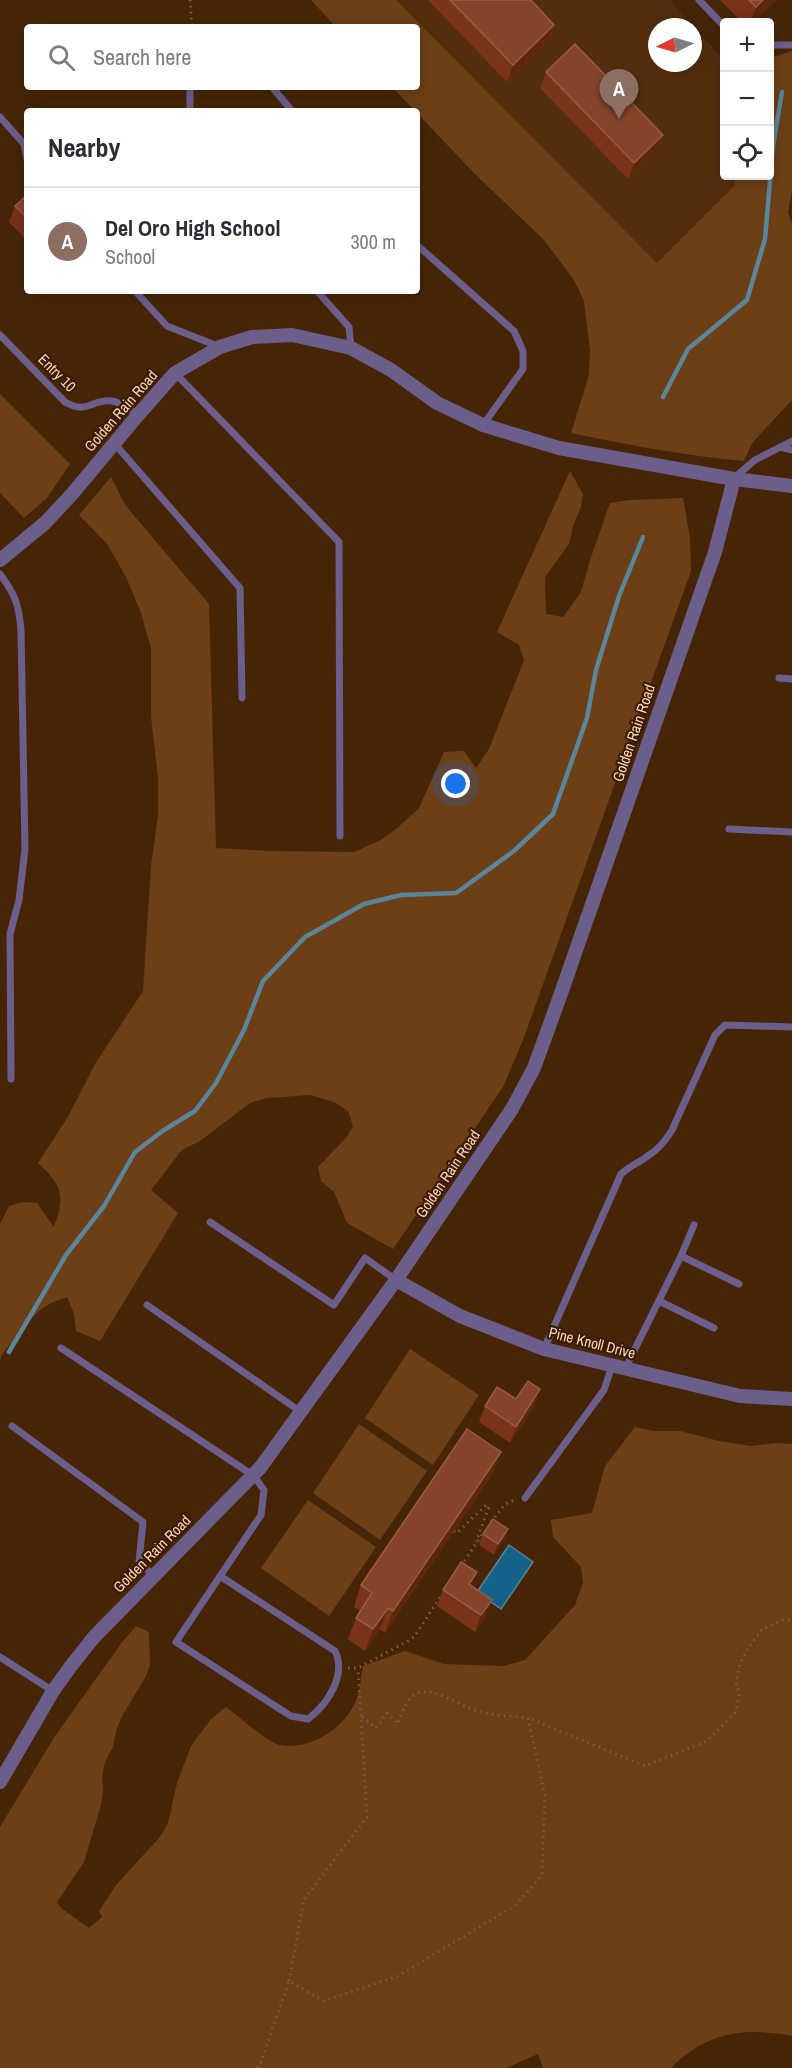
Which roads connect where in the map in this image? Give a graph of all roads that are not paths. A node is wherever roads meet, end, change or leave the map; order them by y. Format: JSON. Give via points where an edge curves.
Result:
{"nodes":[{"id":1,"x":699,"y":0,"type":"edge"},
{"id":2,"x":720,"y":22,"type":"edge"},
{"id":3,"x":774,"y":45,"type":"edge"},
{"id":4,"x":792,"y":45,"type":"edge"},
{"id":5,"x":190,"y":90,"type":"edge"},
{"id":6,"x":274,"y":90,"type":"edge"},
{"id":7,"x":190,"y":108,"type":"edge"},
{"id":8,"x":290,"y":108,"type":"edge"},
{"id":9,"x":0,"y":117,"type":"edge"},
{"id":10,"x":24,"y":144,"type":"edge"},
{"id":11,"x":420,"y":248,"type":"edge"},
{"id":12,"x":138,"y":294,"type":"edge"},
{"id":13,"x":320,"y":294,"type":"edge"},
{"id":14,"x":0,"y":335,"type":"edge"},
{"id":15,"x":219,"y":347,"type":"junction"},
{"id":16,"x":351,"y":348,"type":"junction"},
{"id":17,"x":175,"y":373,"type":"junction"},
{"id":18,"x":138,"y":415,"type":"junction"},
{"id":19,"x":483,"y":425,"type":"junction"},
{"id":20,"x":792,"y":441,"type":"edge"},
{"id":21,"x":114,"y":444,"type":"junction"},
{"id":22,"x":780,"y":447,"type":"junction"},
{"id":23,"x":792,"y":450,"type":"edge"},
{"id":24,"x":734,"y":479,"type":"junction"},
{"id":25,"x":792,"y":486,"type":"edge"},
{"id":26,"x":0,"y":560,"type":"edge"},
{"id":27,"x":0,"y":574,"type":"edge"},
{"id":28,"x":780,"y":678,"type":"dead end"},
{"id":29,"x":792,"y":679,"type":"edge"},
{"id":30,"x":242,"y":699,"type":"dead end"},
{"id":31,"x":729,"y":829,"type":"dead end"},
{"id":32,"x":792,"y":832,"type":"edge"},
{"id":33,"x":340,"y":836,"type":"dead end"},
{"id":34,"x":792,"y":1028,"type":"edge"},
{"id":35,"x":11,"y":1079,"type":"dead end"},
{"id":36,"x":210,"y":1221,"type":"dead end"},
{"id":37,"x":694,"y":1225,"type":"dead end"},
{"id":38,"x":681,"y":1256,"type":"junction"},
{"id":39,"x":396,"y":1280,"type":"junction"},
{"id":40,"x":739,"y":1284,"type":"dead end"},
{"id":41,"x":659,"y":1301,"type":"junction"},
{"id":42,"x":147,"y":1305,"type":"dead end"},
{"id":43,"x":714,"y":1328,"type":"dead end"},
{"id":44,"x":61,"y":1348,"type":"dead end"},
{"id":45,"x":544,"y":1349,"type":"junction"},
{"id":46,"x":618,"y":1367,"type":"junction"},
{"id":47,"x":792,"y":1399,"type":"edge"},
{"id":48,"x":301,"y":1412,"type":"junction"},
{"id":49,"x":12,"y":1426,"type":"dead end"},
{"id":50,"x":254,"y":1476,"type":"junction"},
{"id":51,"x":525,"y":1498,"type":"road end"},
{"id":52,"x":154,"y":1576,"type":"junction"},
{"id":53,"x":219,"y":1576,"type":"junction"},
{"id":54,"x":0,"y":1657,"type":"edge"},
{"id":55,"x":53,"y":1692,"type":"junction"},
{"id":56,"x":0,"y":1782,"type":"edge"}],
"edges":[{"from":1,"to":2,"type":"lane"},
{"from":3,"to":4,"type":"lane"},
{"from":5,"to":7,"type":"lane"},
{"from":6,"to":8,"type":"lane"},
{"from":9,"to":10,"type":"lane"},
{"from":11,"to":19,"type":"lane","via":[[514,331],[523,351],[523,369]]},
{"from":12,"to":15,"type":"lane","via":[[167,326]]},
{"from":13,"to":16,"type":"lane","via":[[349,327]]},
{"from":14,"to":18,"type":"lane","name":"Entry 10","via":[[65,402],[84,408],[113,401]]},
{"from":15,"to":16,"type":"street","name":"Golden Rain Road","via":[[252,337],[292,335]]},
{"from":15,"to":17,"type":"street","name":"Golden Rain Road"},
{"from":16,"to":19,"type":"street","name":"Golden Rain Road","via":[[391,370],[437,403]]},
{"from":17,"to":18,"type":"street","name":"Golden Rain Road"},
{"from":17,"to":33,"type":"lane","via":[[339,542]]},
{"from":18,"to":21,"type":"street","name":"Golden Rain Road"},
{"from":19,"to":24,"type":"street","name":"Golden Rain Road","via":[[559,448]]},
{"from":20,"to":22,"type":"lane"},
{"from":21,"to":26,"type":"street","name":"Golden Rain Road","via":[[45,523]]},
{"from":21,"to":30,"type":"lane","via":[[240,588]]},
{"from":22,"to":23,"type":"lane"},
{"from":22,"to":24,"type":"lane","via":[[755,460]]},
{"from":24,"to":25,"type":"street","name":"Golden Rain Road"},
{"from":24,"to":39,"type":"street","name":"Golden Rain Road","via":[[715,552],[534,1068],[512,1109]]},
{"from":27,"to":35,"type":"lane","via":[[19,607],[21,665],[25,849],[10,934]]},
{"from":28,"to":29,"type":"lane"},
{"from":31,"to":32,"type":"lane"},
{"from":34,"to":45,"type":"lane","via":[[725,1025],[715,1035],[672,1130],[655,1150],[621,1174]]},
{"from":36,"to":39,"type":"lane","via":[[334,1305],[365,1258]]},
{"from":37,"to":38,"type":"lane"},
{"from":38,"to":40,"type":"lane"},
{"from":38,"to":41,"type":"lane"},
{"from":39,"to":45,"type":"street","name":"Pine Knoll Drive","via":[[460,1316]]},
{"from":39,"to":48,"type":"street","name":"Golden Rain Road"},
{"from":41,"to":43,"type":"lane"},
{"from":41,"to":46,"type":"lane"},
{"from":42,"to":48,"type":"lane"},
{"from":44,"to":50,"type":"lane"},
{"from":45,"to":46,"type":"street","name":"Pine Knoll Drive"},
{"from":46,"to":47,"type":"street","name":"Pine Knoll Drive","via":[[740,1396]]},
{"from":46,"to":51,"type":"lane"},
{"from":48,"to":50,"type":"street","name":"Golden Rain Road"},
{"from":49,"to":52,"type":"lane","via":[[143,1522],[140,1562]]},
{"from":50,"to":52,"type":"street","name":"Golden Rain Road"},
{"from":50,"to":53,"type":"lane","via":[[264,1490],[261,1515]]},
{"from":52,"to":55,"type":"street","name":"Golden Rain Road","via":[[94,1637]]},
{"from":53,"to":53,"type":"lane","via":[[339,1658],[340,1669],[328,1696],[308,1719],[283,1711],[176,1642]]},
{"from":54,"to":55,"type":"lane"},
{"from":55,"to":56,"type":"street","name":"Golden Rain Road"}]}
